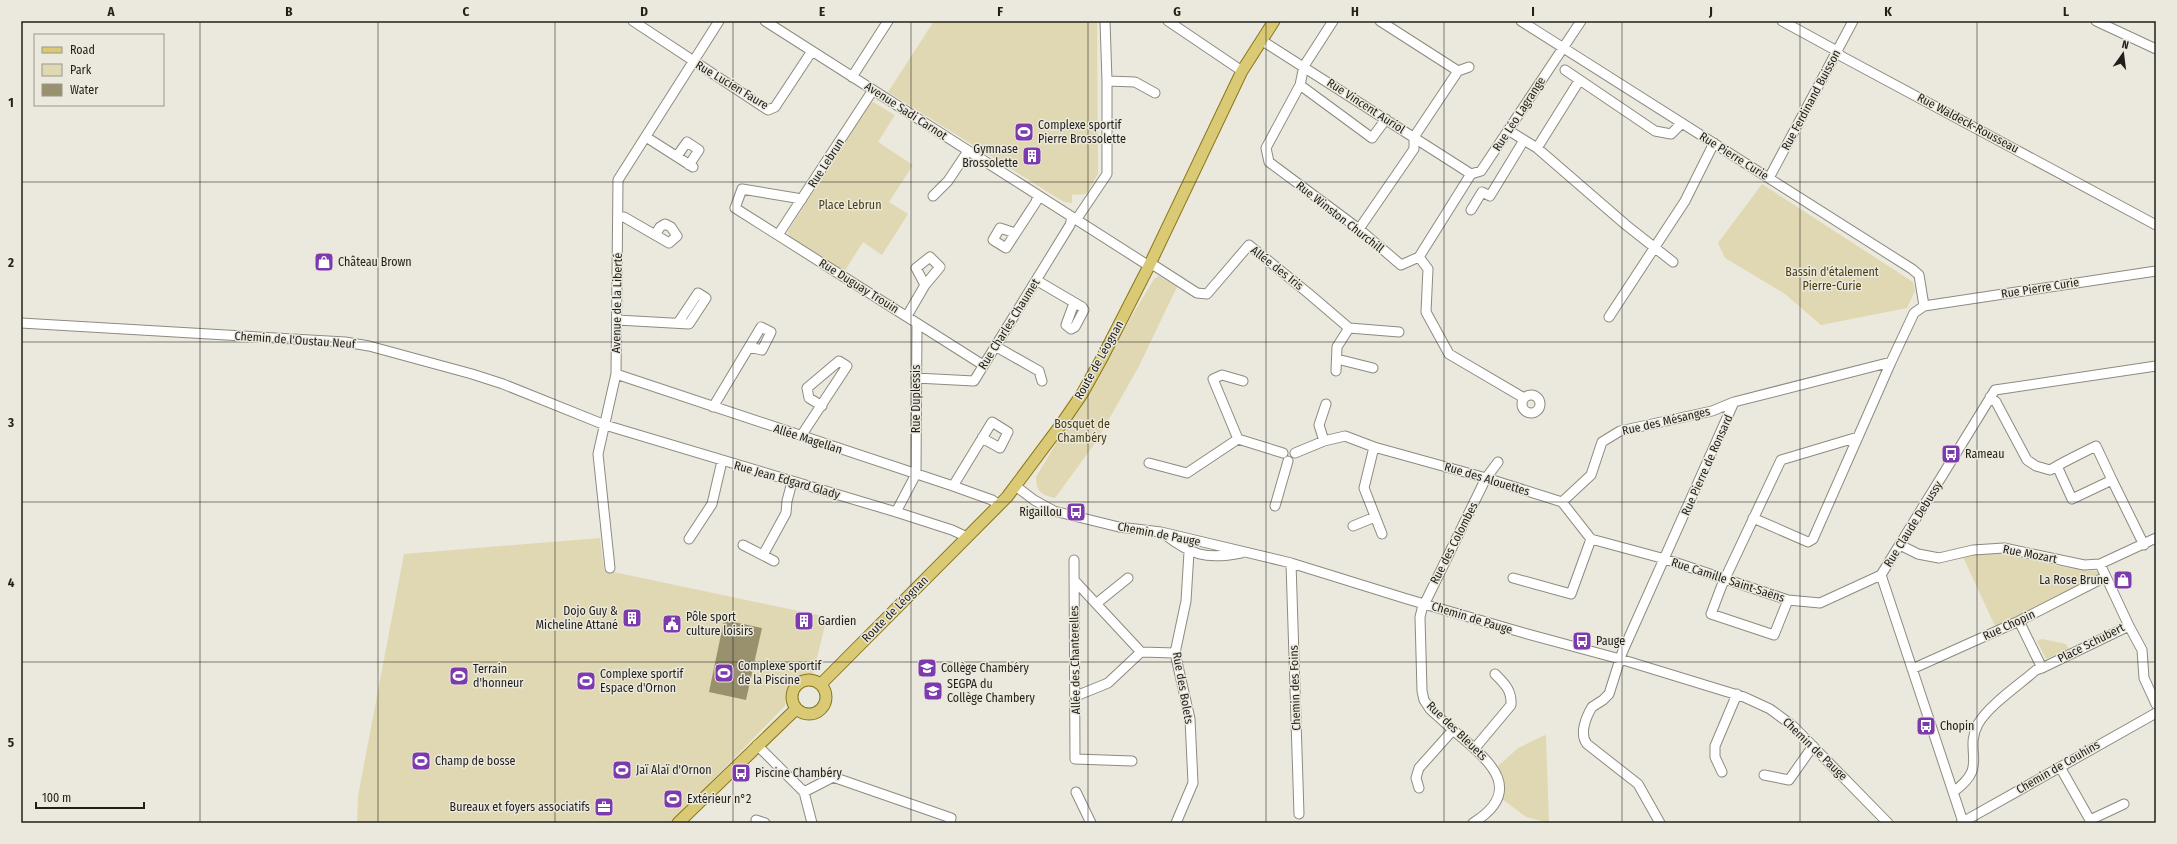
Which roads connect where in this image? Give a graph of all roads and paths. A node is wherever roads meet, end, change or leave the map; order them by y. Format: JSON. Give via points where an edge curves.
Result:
{"nodes":[{"id":1,"x":633,"y":21,"type":"edge"},
{"id":2,"x":719,"y":21,"type":"edge"},
{"id":3,"x":765,"y":21,"type":"edge"},
{"id":4,"x":888,"y":21,"type":"edge"},
{"id":5,"x":1105,"y":21,"type":"edge"},
{"id":6,"x":1168,"y":21,"type":"edge"},
{"id":7,"x":1274,"y":21,"type":"edge"},
{"id":8,"x":1333,"y":21,"type":"edge"},
{"id":9,"x":1380,"y":21,"type":"edge"},
{"id":10,"x":1521,"y":21,"type":"edge"},
{"id":11,"x":1581,"y":21,"type":"edge"},
{"id":12,"x":1782,"y":21,"type":"edge"},
{"id":13,"x":1853,"y":21,"type":"edge"},
{"id":14,"x":2096,"y":21,"type":"edge"},
{"id":15,"x":1260,"y":40,"type":"junction"},
{"id":16,"x":1563,"y":48,"type":"junction"},
{"id":17,"x":2156,"y":49,"type":"edge"},
{"id":18,"x":812,"y":51,"type":"junction"},
{"id":19,"x":1837,"y":51,"type":"junction"},
{"id":20,"x":694,"y":62,"type":"junction"},
{"id":21,"x":1304,"y":66,"type":"junction"},
{"id":22,"x":1469,"y":66,"type":"dead end"},
{"id":23,"x":1565,"y":70,"type":"dead end"},
{"id":24,"x":1242,"y":71,"type":"junction"},
{"id":25,"x":1458,"y":71,"type":"junction"},
{"id":26,"x":852,"y":77,"type":"junction"},
{"id":27,"x":1107,"y":81,"type":"junction"},
{"id":28,"x":1579,"y":81,"type":"junction"},
{"id":29,"x":1300,"y":85,"type":"junction"},
{"id":30,"x":873,"y":90,"type":"junction"},
{"id":31,"x":1155,"y":93,"type":"dead end"},
{"id":32,"x":1386,"y":119,"type":"junction"},
{"id":33,"x":1682,"y":123,"type":"junction"},
{"id":34,"x":1508,"y":130,"type":"junction"},
{"id":35,"x":646,"y":137,"type":"junction"},
{"id":36,"x":1414,"y":137,"type":"junction"},
{"id":37,"x":1524,"y":140,"type":"junction"},
{"id":38,"x":1714,"y":143,"type":"junction"},
{"id":39,"x":1537,"y":148,"type":"junction"},
{"id":40,"x":968,"y":151,"type":"junction"},
{"id":41,"x":677,"y":156,"type":"junction"},
{"id":42,"x":1470,"y":174,"type":"junction"},
{"id":43,"x":1769,"y":178,"type":"junction"},
{"id":44,"x":1038,"y":195,"type":"junction"},
{"id":45,"x":933,"y":196,"type":"dead end"},
{"id":46,"x":802,"y":199,"type":"junction"},
{"id":47,"x":1471,"y":210,"type":"dead end"},
{"id":48,"x":618,"y":217,"type":"junction"},
{"id":49,"x":1074,"y":218,"type":"junction"},
{"id":50,"x":2156,"y":225,"type":"edge"},
{"id":51,"x":1359,"y":229,"type":"junction"},
{"id":52,"x":1015,"y":233,"type":"dead end"},
{"id":53,"x":778,"y":235,"type":"junction"},
{"id":54,"x":655,"y":236,"type":"dead end"},
{"id":55,"x":1655,"y":248,"type":"junction"},
{"id":56,"x":1419,"y":257,"type":"junction"},
{"id":57,"x":1673,"y":262,"type":"dead end"},
{"id":58,"x":1149,"y":266,"type":"junction"},
{"id":59,"x":2156,"y":271,"type":"edge"},
{"id":60,"x":1036,"y":280,"type":"junction"},
{"id":61,"x":925,"y":285,"type":"dead end"},
{"id":62,"x":1074,"y":303,"type":"dead end"},
{"id":63,"x":1924,"y":306,"type":"junction"},
{"id":64,"x":907,"y":316,"type":"junction"},
{"id":65,"x":1609,"y":317,"type":"dead end"},
{"id":66,"x":617,"y":320,"type":"junction"},
{"id":67,"x":678,"y":323,"type":"dead end"},
{"id":68,"x":21,"y":324,"type":"edge"},
{"id":69,"x":917,"y":324,"type":"junction"},
{"id":70,"x":1349,"y":328,"type":"junction"},
{"id":71,"x":1399,"y":332,"type":"dead end"},
{"id":72,"x":996,"y":346,"type":"junction"},
{"id":73,"x":749,"y":347,"type":"dead end"},
{"id":74,"x":1337,"y":359,"type":"junction"},
{"id":75,"x":1891,"y":362,"type":"junction"},
{"id":76,"x":983,"y":365,"type":"junction"},
{"id":77,"x":2156,"y":366,"type":"edge"},
{"id":78,"x":1373,"y":368,"type":"dead end"},
{"id":79,"x":1336,"y":371,"type":"dead end"},
{"id":80,"x":616,"y":374,"type":"junction"},
{"id":81,"x":916,"y":378,"type":"junction"},
{"id":82,"x":1042,"y":381,"type":"dead end"},
{"id":83,"x":1243,"y":381,"type":"dead end"},
{"id":84,"x":1524,"y":398,"type":"dead end"},
{"id":85,"x":1990,"y":398,"type":"junction"},
{"id":86,"x":1734,"y":402,"type":"junction"},
{"id":87,"x":1326,"y":404,"type":"dead end"},
{"id":88,"x":822,"y":406,"type":"junction"},
{"id":89,"x":713,"y":407,"type":"junction"},
{"id":90,"x":605,"y":425,"type":"junction"},
{"id":91,"x":801,"y":436,"type":"junction"},
{"id":92,"x":1858,"y":436,"type":"junction"},
{"id":93,"x":982,"y":438,"type":"dead end"},
{"id":94,"x":1238,"y":439,"type":"junction"},
{"id":95,"x":1324,"y":441,"type":"junction"},
{"id":96,"x":1374,"y":447,"type":"junction"},
{"id":97,"x":1283,"y":452,"type":"junction"},
{"id":98,"x":1295,"y":452,"type":"junction"},
{"id":99,"x":722,"y":461,"type":"junction"},
{"id":100,"x":1288,"y":461,"type":"junction"},
{"id":101,"x":1498,"y":462,"type":"dead end"},
{"id":102,"x":1149,"y":463,"type":"dead end"},
{"id":103,"x":2057,"y":466,"type":"junction"},
{"id":104,"x":916,"y":474,"type":"junction"},
{"id":105,"x":1486,"y":478,"type":"junction"},
{"id":106,"x":2112,"y":480,"type":"junction"},
{"id":107,"x":792,"y":482,"type":"junction"},
{"id":108,"x":953,"y":486,"type":"junction"},
{"id":109,"x":1017,"y":487,"type":"junction"},
{"id":110,"x":1562,"y":502,"type":"junction"},
{"id":111,"x":999,"y":505,"type":"junction"},
{"id":112,"x":1275,"y":506,"type":"dead end"},
{"id":113,"x":896,"y":512,"type":"junction"},
{"id":114,"x":1375,"y":517,"type":"junction"},
{"id":115,"x":1753,"y":518,"type":"junction"},
{"id":116,"x":1353,"y":526,"type":"dead end"},
{"id":117,"x":1161,"y":532,"type":"junction"},
{"id":118,"x":1382,"y":534,"type":"dead end"},
{"id":119,"x":967,"y":537,"type":"junction"},
{"id":120,"x":2156,"y":538,"type":"edge"},
{"id":121,"x":689,"y":539,"type":"dead end"},
{"id":122,"x":1590,"y":539,"type":"junction"},
{"id":123,"x":743,"y":545,"type":"dead end"},
{"id":124,"x":1900,"y":545,"type":"junction"},
{"id":125,"x":2144,"y":545,"type":"junction"},
{"id":126,"x":1189,"y":552,"type":"junction"},
{"id":127,"x":1245,"y":552,"type":"junction"},
{"id":128,"x":763,"y":555,"type":"junction"},
{"id":129,"x":1665,"y":559,"type":"junction"},
{"id":130,"x":774,"y":560,"type":"dead end"},
{"id":131,"x":1074,"y":560,"type":"dead end"},
{"id":132,"x":1291,"y":563,"type":"junction"},
{"id":133,"x":2100,"y":564,"type":"junction"},
{"id":134,"x":610,"y":568,"type":"dead end"},
{"id":135,"x":1881,"y":575,"type":"junction"},
{"id":136,"x":2105,"y":577,"type":"junction"},
{"id":137,"x":1128,"y":578,"type":"dead end"},
{"id":138,"x":1513,"y":578,"type":"dead end"},
{"id":139,"x":1726,"y":579,"type":"junction"},
{"id":140,"x":1074,"y":580,"type":"junction"},
{"id":141,"x":1788,"y":600,"type":"junction"},
{"id":142,"x":1097,"y":603,"type":"junction"},
{"id":143,"x":1424,"y":604,"type":"junction"},
{"id":144,"x":2018,"y":621,"type":"junction"},
{"id":145,"x":2129,"y":626,"type":"junction"},
{"id":146,"x":1141,"y":652,"type":"junction"},
{"id":147,"x":1175,"y":653,"type":"junction"},
{"id":148,"x":1620,"y":659,"type":"junction"},
{"id":149,"x":2042,"y":668,"type":"junction"},
{"id":150,"x":1912,"y":669,"type":"junction"},
{"id":151,"x":1495,"y":674,"type":"dead end"},
{"id":152,"x":821,"y":684,"type":"junction"},
{"id":153,"x":1737,"y":694,"type":"junction"},
{"id":154,"x":1076,"y":696,"type":"junction"},
{"id":155,"x":2156,"y":704,"type":"edge"},
{"id":156,"x":796,"y":709,"type":"junction"},
{"id":157,"x":2156,"y":713,"type":"edge"},
{"id":158,"x":1453,"y":730,"type":"junction"},
{"id":159,"x":757,"y":745,"type":"junction"},
{"id":160,"x":1813,"y":746,"type":"junction"},
{"id":161,"x":1475,"y":748,"type":"junction"},
{"id":162,"x":1132,"y":761,"type":"dead end"},
{"id":163,"x":2060,"y":767,"type":"junction"},
{"id":164,"x":1722,"y":772,"type":"dead end"},
{"id":165,"x":1764,"y":775,"type":"dead end"},
{"id":166,"x":1420,"y":788,"type":"dead end"},
{"id":167,"x":804,"y":792,"type":"junction"},
{"id":168,"x":1076,"y":792,"type":"dead end"},
{"id":169,"x":1953,"y":792,"type":"junction"},
{"id":170,"x":2124,"y":804,"type":"dead end"},
{"id":171,"x":1299,"y":814,"type":"dead end"},
{"id":172,"x":1962,"y":822,"type":"edge"},
{"id":173,"x":678,"y":823,"type":"edge"},
{"id":174,"x":812,"y":823,"type":"edge"},
{"id":175,"x":950,"y":823,"type":"edge"},
{"id":176,"x":1091,"y":823,"type":"edge"},
{"id":177,"x":1176,"y":823,"type":"edge"},
{"id":178,"x":1473,"y":823,"type":"edge"},
{"id":179,"x":1660,"y":823,"type":"edge"},
{"id":180,"x":1888,"y":823,"type":"edge"}],
"edges":[{"from":1,"to":20,"type":"street","name":"Rue Lucien Faure"},
{"from":2,"to":20,"type":"street"},
{"from":3,"to":18,"type":"street","name":"Avenue Sadi Carnot"},
{"from":4,"to":26,"type":"street"},
{"from":5,"to":27,"type":"street","name":"Rue Charles Chaumet"},
{"from":6,"to":24,"type":"street"},
{"from":7,"to":15,"type":"main road","name":"Route de Léognan"},
{"from":8,"to":21,"type":"street"},
{"from":9,"to":25,"type":"street"},
{"from":10,"to":16,"type":"street","name":"Rue Pierre Curie"},
{"from":11,"to":16,"type":"street","name":"Rue Léo Lagrange"},
{"from":12,"to":19,"type":"street","name":"Rue Waldeck-Rousseau"},
{"from":13,"to":19,"type":"street","name":"Rue Ferdinand Buisson"},
{"from":14,"to":17,"type":"street"},
{"from":15,"to":21,"type":"street","name":"Rue Vincent Auriol"},
{"from":15,"to":24,"type":"main road","name":"Route de Léognan"},
{"from":16,"to":33,"type":"street","name":"Rue Pierre Curie"},
{"from":16,"to":34,"type":"street","name":"Rue Léo Lagrange"},
{"from":18,"to":20,"type":"street","name":"Rue Lucien Faure","via":[[772,110]]},
{"from":18,"to":26,"type":"street","name":"Avenue Sadi Carnot"},
{"from":19,"to":43,"type":"street","name":"Rue Ferdinand Buisson"},
{"from":19,"to":50,"type":"street","name":"Rue Waldeck-Rousseau","via":[[1841,56]]},
{"from":20,"to":35,"type":"street"},
{"from":21,"to":29,"type":"street","name":"Rue Winston Churchill"},
{"from":21,"to":32,"type":"street","name":"Rue Vincent Auriol"},
{"from":22,"to":25,"type":"street"},
{"from":23,"to":28,"type":"street"},
{"from":24,"to":58,"type":"main road","name":"Route de Léognan"},
{"from":25,"to":36,"type":"street"},
{"from":26,"to":30,"type":"street","name":"Avenue Sadi Carnot"},
{"from":27,"to":31,"type":"street","via":[[1135,82]]},
{"from":27,"to":49,"type":"street","name":"Rue Charles Chaumet","via":[[1106,174]]},
{"from":28,"to":33,"type":"street","via":[[1655,131],[1671,134]]},
{"from":28,"to":39,"type":"street"},
{"from":29,"to":32,"type":"street","via":[[1372,138]]},
{"from":29,"to":51,"type":"street","name":"Rue Winston Churchill","via":[[1266,148],[1269,162]]},
{"from":30,"to":40,"type":"street","name":"Avenue Sadi Carnot"},
{"from":30,"to":46,"type":"street","name":"Rue Lebrun"},
{"from":32,"to":36,"type":"street","name":"Rue Vincent Auriol"},
{"from":33,"to":38,"type":"street","name":"Rue Pierre Curie"},
{"from":34,"to":37,"type":"street"},
{"from":34,"to":42,"type":"street","name":"Rue Léo Lagrange","via":[[1481,171]]},
{"from":35,"to":41,"type":"street"},
{"from":35,"to":48,"type":"street","name":"Avenue de la Liberté","via":[[618,180]]},
{"from":36,"to":42,"type":"street","name":"Rue Vincent Auriol"},
{"from":36,"to":51,"type":"street","via":[[1414,149]]},
{"from":37,"to":39,"type":"street"},
{"from":37,"to":47,"type":"street","via":[[1490,196],[1482,192]]},
{"from":38,"to":43,"type":"street","name":"Rue Pierre Curie"},
{"from":38,"to":55,"type":"street","via":[[1685,201]]},
{"from":39,"to":55,"type":"street"},
{"from":40,"to":44,"type":"street","name":"Avenue Sadi Carnot"},
{"from":40,"to":45,"type":"street","via":[[948,181]]},
{"from":41,"to":41,"type":"street","via":[[691,166],[699,150],[687,142]]},
{"from":42,"to":56,"type":"street"},
{"from":43,"to":63,"type":"street","name":"Rue Pierre Curie","via":[[1912,269],[1919,275],[1922,283]]},
{"from":44,"to":49,"type":"street","name":"Avenue Sadi Carnot"},
{"from":44,"to":52,"type":"street"},
{"from":46,"to":53,"type":"street","name":"Rue Lebrun"},
{"from":46,"to":53,"type":"street","name":"Rue Duguay Trouin","via":[[742,188],[734,208]]},
{"from":48,"to":54,"type":"street","via":[[624,217]]},
{"from":48,"to":66,"type":"street","name":"Avenue de la Liberté"},
{"from":49,"to":58,"type":"street","name":"Avenue Sadi Carnot"},
{"from":49,"to":60,"type":"street","name":"Rue Charles Chaumet"},
{"from":51,"to":56,"type":"street","name":"Rue Winston Churchill","via":[[1402,265]]},
{"from":53,"to":64,"type":"street","name":"Rue Duguay Trouin"},
{"from":55,"to":57,"type":"street"},
{"from":55,"to":65,"type":"street"},
{"from":56,"to":84,"type":"street","via":[[1428,269],[1426,312],[1449,354]]},
{"from":58,"to":70,"type":"street","name":"Allée des Iris","via":[[1155,266],[1197,293],[1207,294],[1249,245]]},
{"from":58,"to":109,"type":"main road","name":"Route de Léognan","via":[[1082,394]]},
{"from":59,"to":63,"type":"street","name":"Rue Pierre Curie"},
{"from":60,"to":62,"type":"street"},
{"from":60,"to":72,"type":"street","name":"Rue Charles Chaumet"},
{"from":61,"to":64,"type":"street"},
{"from":63,"to":75,"type":"street","name":"Rue Pierre Curie","via":[[1914,313]]},
{"from":64,"to":69,"type":"street","name":"Rue Duguay Trouin"},
{"from":66,"to":67,"type":"street"},
{"from":66,"to":80,"type":"street","name":"Avenue de la Liberté"},
{"from":68,"to":90,"type":"street","name":"Chemin de l'Oustau Neuf","via":[[345,342],[369,346],[484,378]]},
{"from":69,"to":76,"type":"street","name":"Rue Duguay Trouin"},
{"from":69,"to":81,"type":"street","name":"Rue Duplessis"},
{"from":70,"to":71,"type":"street"},
{"from":70,"to":74,"type":"street","via":[[1337,348]]},
{"from":72,"to":76,"type":"street","name":"Rue Charles Chaumet"},
{"from":72,"to":82,"type":"street","via":[[1038,371]]},
{"from":73,"to":89,"type":"street"},
{"from":74,"to":78,"type":"street"},
{"from":74,"to":79,"type":"street"},
{"from":75,"to":86,"type":"street","name":"Rue Pierre de Ronsard"},
{"from":75,"to":92,"type":"street"},
{"from":76,"to":81,"type":"street","name":"Rue Charles Chaumet","via":[[974,381]]},
{"from":77,"to":85,"type":"street","name":"Rue Claude Debussy","via":[[2001,388],[1995,390]]},
{"from":80,"to":89,"type":"street","name":"Allée Magellan"},
{"from":80,"to":90,"type":"street","name":"Avenue de la Liberté"},
{"from":81,"to":104,"type":"street","name":"Rue Duplessis"},
{"from":83,"to":94,"type":"street","via":[[1222,375],[1213,379]]},
{"from":85,"to":103,"type":"street","via":[[1996,402],[2027,460],[2050,470]]},
{"from":85,"to":124,"type":"street","name":"Rue Claude Debussy"},
{"from":86,"to":110,"type":"street","name":"Rue des Mésanges","via":[[1712,411],[1620,431],[1602,442],[1591,475]]},
{"from":86,"to":129,"type":"street","name":"Rue Pierre de Ronsard"},
{"from":87,"to":95,"type":"street","via":[[1319,425]]},
{"from":88,"to":88,"type":"street","via":[[847,366],[839,361],[807,388],[809,398]]},
{"from":88,"to":91,"type":"street"},
{"from":89,"to":91,"type":"street","name":"Allée Magellan"},
{"from":90,"to":99,"type":"street","name":"Rue Jean Edgard Glady"},
{"from":90,"to":134,"type":"street","name":"Avenue de la Liberté","via":[[598,454]]},
{"from":91,"to":104,"type":"street","name":"Allée Magellan"},
{"from":92,"to":115,"type":"street","via":[[1781,460]]},
{"from":92,"to":115,"type":"street","via":[[1812,539],[1808,542]]},
{"from":93,"to":108,"type":"street"},
{"from":94,"to":97,"type":"street"},
{"from":94,"to":102,"type":"street","via":[[1187,473]]},
{"from":95,"to":96,"type":"street","name":"Rue des Alouettes","via":[[1345,436]]},
{"from":95,"to":98,"type":"street","name":"Rue des Alouettes"},
{"from":96,"to":105,"type":"street","name":"Rue des Alouettes"},
{"from":96,"to":114,"type":"street","via":[[1364,488]]},
{"from":97,"to":98,"type":"street","via":[[1289,448]]},
{"from":97,"to":100,"type":"street","via":[[1285,460]]},
{"from":98,"to":100,"type":"street","via":[[1292,461]]},
{"from":99,"to":107,"type":"street","name":"Rue Jean Edgard Glady"},
{"from":99,"to":121,"type":"street","via":[[712,504]]},
{"from":100,"to":112,"type":"street"},
{"from":101,"to":105,"type":"street","name":"Rue des Colombes"},
{"from":103,"to":106,"type":"street","via":[[2072,499]]},
{"from":103,"to":106,"type":"street","via":[[2096,446]]},
{"from":104,"to":108,"type":"street","name":"Allée Magellan"},
{"from":104,"to":113,"type":"street"},
{"from":105,"to":110,"type":"street","name":"Rue des Alouettes"},
{"from":105,"to":143,"type":"street","name":"Rue des Colombes"},
{"from":106,"to":125,"type":"street"},
{"from":107,"to":113,"type":"street","name":"Rue Jean Edgard Glady"},
{"from":107,"to":128,"type":"street","via":[[786,500],[786,513]]},
{"from":108,"to":111,"type":"street","name":"Allée Magellan"},
{"from":109,"to":111,"type":"main road","name":"Route de Léognan"},
{"from":109,"to":117,"type":"street","name":"Chemin de Pauge","via":[[1034,500],[1059,512],[1119,527]]},
{"from":110,"to":122,"type":"street"},
{"from":111,"to":119,"type":"main road","name":"Route de Léognan"},
{"from":113,"to":119,"type":"street","name":"Rue Jean Edgard Glady"},
{"from":114,"to":116,"type":"street"},
{"from":114,"to":118,"type":"street"},
{"from":115,"to":139,"type":"street"},
{"from":117,"to":126,"type":"street"},
{"from":117,"to":127,"type":"street","name":"Chemin de Pauge"},
{"from":119,"to":152,"type":"main road","name":"Route de Léognan"},
{"from":120,"to":125,"type":"street","name":"Rue Mozart"},
{"from":122,"to":129,"type":"street"},
{"from":122,"to":138,"type":"street","via":[[1571,594]]},
{"from":123,"to":128,"type":"street"},
{"from":124,"to":133,"type":"street","name":"Rue Mozart","via":[[1918,554],[1939,558],[1973,550],[2004,548],[2084,565]]},
{"from":124,"to":135,"type":"street","name":"Rue Claude Debussy"},
{"from":125,"to":133,"type":"street","name":"Rue Mozart"},
{"from":126,"to":127,"type":"street","via":[[1219,557]]},
{"from":126,"to":147,"type":"street","name":"Rue des Bolets","via":[[1186,601]]},
{"from":127,"to":132,"type":"street","name":"Chemin de Pauge"},
{"from":128,"to":130,"type":"street"},
{"from":129,"to":139,"type":"street","name":"Rue Camille Saint-Saëns"},
{"from":129,"to":148,"type":"street","name":"Rue Pierre de Ronsard"},
{"from":131,"to":140,"type":"street","name":"Allée des Chanterelles"},
{"from":132,"to":143,"type":"street","name":"Chemin de Pauge"},
{"from":132,"to":171,"type":"street","name":"Chemin des Foins"},
{"from":133,"to":136,"type":"street","name":"Place Schubert"},
{"from":135,"to":141,"type":"street","name":"Rue Camille Saint-Saëns","via":[[1820,603]]},
{"from":135,"to":150,"type":"street","name":"Rue Claude Debussy"},
{"from":136,"to":144,"type":"street","name":"Rue Chopin"},
{"from":136,"to":145,"type":"street","name":"Place Schubert"},
{"from":137,"to":142,"type":"street"},
{"from":139,"to":141,"type":"street","name":"Rue Camille Saint-Saëns"},
{"from":139,"to":141,"type":"street","via":[[1711,614],[1774,636]]},
{"from":140,"to":142,"type":"street"},
{"from":140,"to":154,"type":"street","name":"Allée des Chanterelles"},
{"from":142,"to":146,"type":"street"},
{"from":143,"to":148,"type":"street","name":"Chemin de Pauge"},
{"from":143,"to":158,"type":"street","name":"Rue des Bleuets","via":[[1420,617],[1423,696],[1430,709]]},
{"from":144,"to":149,"type":"street"},
{"from":144,"to":150,"type":"street","name":"Rue Chopin"},
{"from":145,"to":149,"type":"street","name":"Place Schubert"},
{"from":145,"to":155,"type":"street","via":[[2142,650],[2144,678]]},
{"from":146,"to":147,"type":"street"},
{"from":146,"to":154,"type":"street","via":[[1108,683]]},
{"from":147,"to":177,"type":"street","name":"Rue des Bolets","via":[[1190,719],[1193,783]]},
{"from":148,"to":153,"type":"street","name":"Chemin de Pauge"},
{"from":148,"to":179,"type":"street","name":"Rue Pierre de Ronsard","via":[[1609,694],[1591,708],[1583,737],[1587,744],[1638,784]]},
{"from":149,"to":169,"type":"street","name":"Place Schubert","via":[[2036,670],[1985,715],[1973,738],[1974,768],[1971,777]]},
{"from":150,"to":169,"type":"street","name":"Rue Claude Debussy"},
{"from":151,"to":161,"type":"street","via":[[1507,687],[1511,705]]},
{"from":152,"to":156,"type":"main road","via":[[807,680],[798,684],[792,693]]},
{"from":152,"to":156,"type":"main road","via":[[826,694],[824,705],[817,713],[806,714]]},
{"from":153,"to":160,"type":"street","name":"Chemin de Pauge","via":[[1778,714]]},
{"from":153,"to":164,"type":"street","via":[[1715,746],[1715,757]]},
{"from":154,"to":162,"type":"street","name":"Allée des Chanterelles","via":[[1075,759]]},
{"from":156,"to":159,"type":"main road"},
{"from":157,"to":163,"type":"street","name":"Chemin de Couhins"},
{"from":158,"to":161,"type":"street","name":"Rue des Bleuets"},
{"from":158,"to":166,"type":"street","via":[[1419,768],[1416,778]]},
{"from":159,"to":167,"type":"street"},
{"from":159,"to":173,"type":"main road"},
{"from":160,"to":165,"type":"street","via":[[1788,780]]},
{"from":160,"to":180,"type":"street","name":"Chemin de Pauge"},
{"from":161,"to":178,"type":"street","name":"Rue des Bleuets","via":[[1493,767],[1498,789],[1492,807]]},
{"from":163,"to":170,"type":"street","via":[[2090,820]]},
{"from":163,"to":172,"type":"street","name":"Chemin de Couhins"},
{"from":167,"to":174,"type":"street"},
{"from":167,"to":175,"type":"street","via":[[832,777],[952,818]]},
{"from":168,"to":176,"type":"street"},
{"from":169,"to":172,"type":"street","name":"Rue Claude Debussy"}]}
